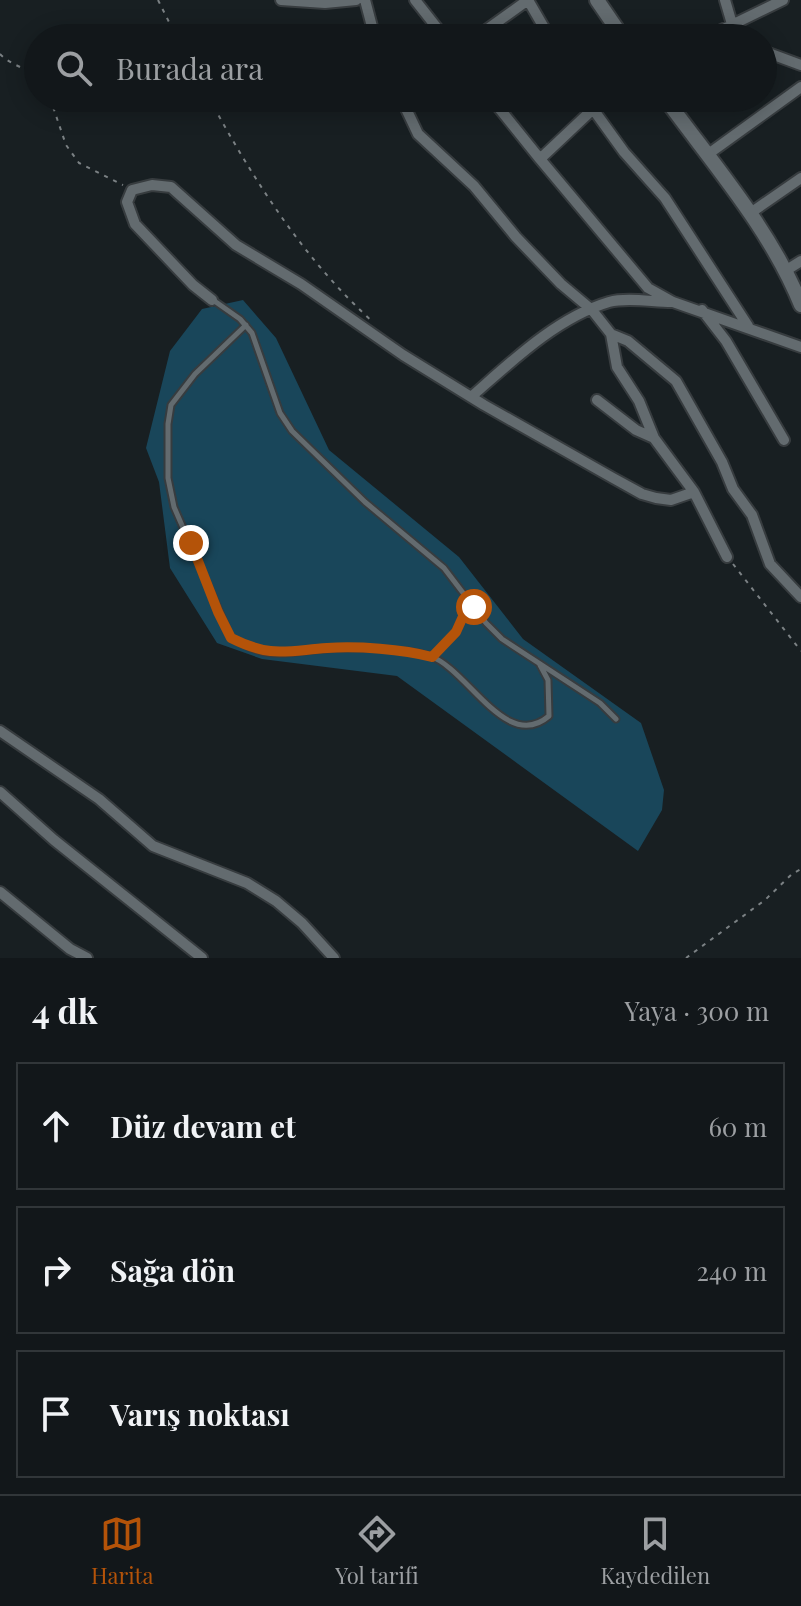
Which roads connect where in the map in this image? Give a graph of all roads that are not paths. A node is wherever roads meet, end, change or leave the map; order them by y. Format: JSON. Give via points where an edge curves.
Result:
{"nodes":[{"id":1,"x":281,"y":0,"type":"edge"},
{"id":2,"x":356,"y":0,"type":"edge"},
{"id":3,"x":365,"y":0,"type":"edge"},
{"id":4,"x":415,"y":0,"type":"edge"},
{"id":5,"x":528,"y":0,"type":"edge"},
{"id":6,"x":597,"y":0,"type":"edge"},
{"id":7,"x":725,"y":0,"type":"edge"},
{"id":8,"x":783,"y":0,"type":"edge"},
{"id":9,"x":510,"y":5,"type":"edge"},
{"id":10,"x":371,"y":24,"type":"edge"},
{"id":11,"x":434,"y":24,"type":"edge"},
{"id":12,"x":490,"y":24,"type":"edge"},
{"id":13,"x":542,"y":24,"type":"edge"},
{"id":14,"x":613,"y":24,"type":"edge"},
{"id":15,"x":732,"y":24,"type":"joint"},
{"id":16,"x":777,"y":56,"type":"edge"},
{"id":17,"x":801,"y":65,"type":"edge"},
{"id":18,"x":801,"y":87,"type":"edge"},
{"id":19,"x":777,"y":104,"type":"edge"},
{"id":20,"x":408,"y":112,"type":"edge"},
{"id":21,"x":502,"y":112,"type":"edge"},
{"id":22,"x":590,"y":112,"type":"edge"},
{"id":23,"x":594,"y":112,"type":"edge"},
{"id":24,"x":675,"y":112,"type":"edge"},
{"id":25,"x":766,"y":112,"type":"edge"},
{"id":26,"x":707,"y":155,"type":"junction"},
{"id":27,"x":540,"y":159,"type":"junction"},
{"id":28,"x":801,"y":178,"type":"edge"},
{"id":29,"x":749,"y":214,"type":"junction"},
{"id":30,"x":801,"y":261,"type":"edge"},
{"id":31,"x":785,"y":271,"type":"junction"},
{"id":32,"x":212,"y":300,"type":"joint"},
{"id":33,"x":673,"y":302,"type":"junction"},
{"id":34,"x":801,"y":305,"type":"edge"},
{"id":35,"x":592,"y":310,"type":"junction"},
{"id":36,"x":702,"y":310,"type":"junction"},
{"id":37,"x":246,"y":325,"type":"junction"},
{"id":38,"x":748,"y":326,"type":"junction"},
{"id":39,"x":611,"y":334,"type":"junction"},
{"id":40,"x":801,"y":347,"type":"edge"},
{"id":41,"x":471,"y":397,"type":"junction"},
{"id":42,"x":597,"y":400,"type":"dead end"},
{"id":43,"x":654,"y":438,"type":"junction"},
{"id":44,"x":784,"y":440,"type":"dead end"},
{"id":45,"x":694,"y":492,"type":"junction"},
{"id":46,"x":727,"y":557,"type":"road end"},
{"id":47,"x":801,"y":597,"type":"edge"},
{"id":48,"x":470,"y":601,"type":"junction"},
{"id":49,"x":432,"y":657,"type":"junction"},
{"id":50,"x":540,"y":665,"type":"junction"},
{"id":51,"x":616,"y":719,"type":"dead end"},
{"id":52,"x":0,"y":731,"type":"edge"},
{"id":53,"x":0,"y":792,"type":"edge"},
{"id":54,"x":0,"y":892,"type":"edge"},
{"id":55,"x":87,"y":958,"type":"edge"},
{"id":56,"x":202,"y":958,"type":"edge"},
{"id":57,"x":334,"y":958,"type":"edge"}],
"edges":[{"from":1,"to":2,"type":"street"},
{"from":3,"to":10,"type":"street"},
{"from":4,"to":11,"type":"street"},
{"from":5,"to":9,"type":"street"},
{"from":5,"to":13,"type":"street"},
{"from":6,"to":14,"type":"street"},
{"from":7,"to":15,"type":"street"},
{"from":8,"to":15,"type":"street"},
{"from":9,"to":12,"type":"street"},
{"from":16,"to":17,"type":"street"},
{"from":18,"to":19,"type":"street"},
{"from":20,"to":35,"type":"street","via":[[424,141]]},
{"from":21,"to":27,"type":"street"},
{"from":22,"to":27,"type":"street"},
{"from":23,"to":38,"type":"street","via":[[665,198]]},
{"from":24,"to":26,"type":"street"},
{"from":25,"to":26,"type":"street"},
{"from":26,"to":29,"type":"street"},
{"from":27,"to":33,"type":"street","via":[[648,288]]},
{"from":28,"to":29,"type":"street"},
{"from":29,"to":31,"type":"street"},
{"from":30,"to":31,"type":"street"},
{"from":31,"to":34,"type":"street"},
{"from":32,"to":37,"type":"lane"},
{"from":32,"to":41,"type":"street","via":[[135,224],[127,202],[132,190],[171,187],[236,245]]},
{"from":33,"to":35,"type":"street","via":[[611,301]]},
{"from":33,"to":36,"type":"street"},
{"from":35,"to":39,"type":"street"},
{"from":35,"to":41,"type":"street","via":[[518,356]]},
{"from":36,"to":38,"type":"street"},
{"from":36,"to":44,"type":"street"},
{"from":37,"to":48,"type":"lane","via":[[292,431],[444,568]]},
{"from":37,"to":49,"type":"lane","via":[[195,374],[171,405],[168,424],[174,507],[231,638],[266,652],[328,648]]},
{"from":38,"to":40,"type":"street"},
{"from":39,"to":43,"type":"street","via":[[617,367]]},
{"from":39,"to":47,"type":"street","via":[[628,341],[676,381],[752,515],[770,564]]},
{"from":41,"to":45,"type":"street","via":[[642,494],[671,500]]},
{"from":42,"to":43,"type":"street"},
{"from":43,"to":45,"type":"street"},
{"from":45,"to":46,"type":"street"},
{"from":48,"to":49,"type":"lane","via":[[456,632]]},
{"from":48,"to":50,"type":"lane","via":[[502,639]]},
{"from":49,"to":50,"type":"lane","via":[[505,720],[525,728],[549,716],[548,680]]},
{"from":50,"to":51,"type":"lane"},
{"from":52,"to":57,"type":"street","via":[[99,799],[153,846],[247,883],[276,901]]},
{"from":53,"to":56,"type":"street"},
{"from":54,"to":55,"type":"street"}]}
